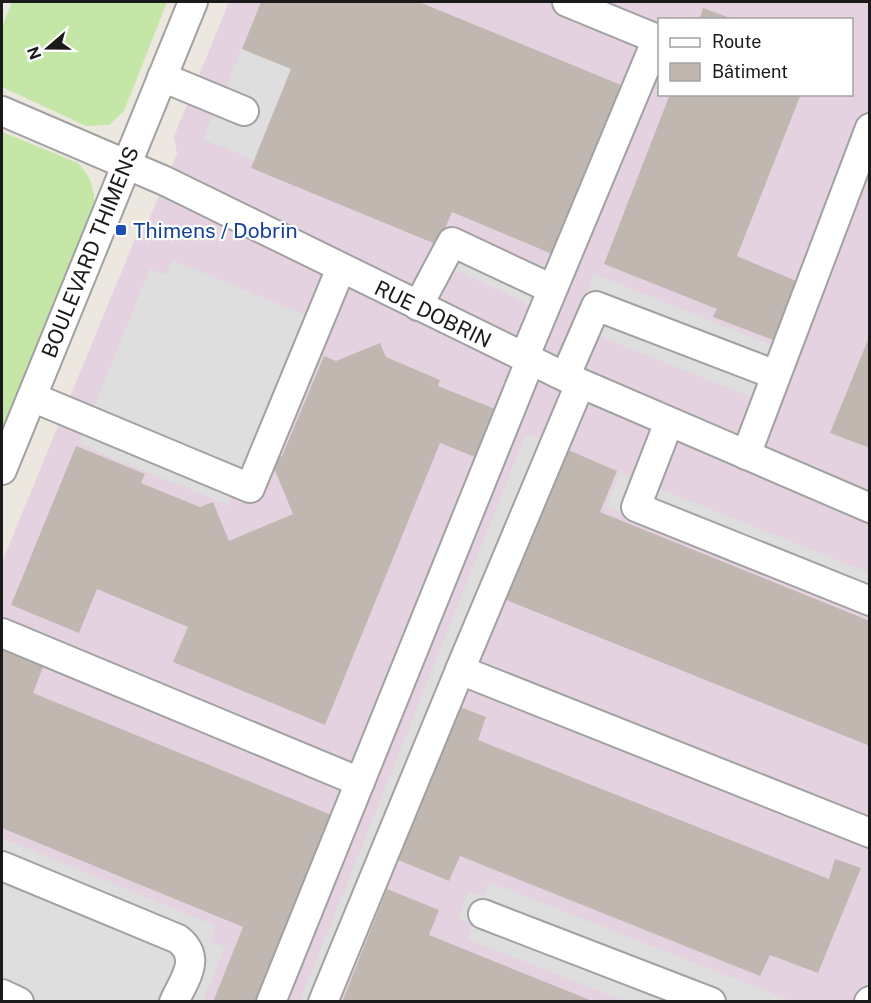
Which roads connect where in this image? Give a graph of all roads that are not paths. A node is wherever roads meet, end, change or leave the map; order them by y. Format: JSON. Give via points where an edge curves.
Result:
{"nodes":[{"id":1,"x":193,"y":2,"type":"edge"},
{"id":2,"x":567,"y":2,"type":"edge"},
{"id":3,"x":162,"y":77,"type":"junction"},
{"id":4,"x":2,"y":111,"type":"edge"},
{"id":5,"x":244,"y":111,"type":"dead end"},
{"id":6,"x":870,"y":128,"type":"edge"},
{"id":7,"x":125,"y":164,"type":"junction"},
{"id":8,"x":341,"y":268,"type":"junction"},
{"id":9,"x":552,"y":289,"type":"junction"},
{"id":10,"x":418,"y":306,"type":"junction"},
{"id":11,"x":527,"y":359,"type":"junction"},
{"id":12,"x":776,"y":375,"type":"junction"},
{"id":13,"x":573,"y":381,"type":"junction"},
{"id":14,"x":32,"y":397,"type":"junction"},
{"id":15,"x":669,"y":422,"type":"junction"},
{"id":16,"x":746,"y":455,"type":"junction"},
{"id":17,"x":2,"y":470,"type":"edge"},
{"id":18,"x":870,"y":508,"type":"edge"},
{"id":19,"x":870,"y":601,"type":"edge"},
{"id":20,"x":2,"y":633,"type":"edge"},
{"id":21,"x":460,"y":670,"type":"junction"},
{"id":22,"x":360,"y":782,"type":"junction"},
{"id":23,"x":870,"y":833,"type":"edge"},
{"id":24,"x":2,"y":866,"type":"edge"},
{"id":25,"x":483,"y":914,"type":"dead end"},
{"id":26,"x":2,"y":994,"type":"edge"},
{"id":27,"x":20,"y":1002,"type":"edge"},
{"id":28,"x":174,"y":1002,"type":"edge"},
{"id":29,"x":271,"y":1002,"type":"edge"},
{"id":30,"x":323,"y":1002,"type":"edge"},
{"id":31,"x":711,"y":1002,"type":"edge"}],
"edges":[{"from":1,"to":3,"type":"street","name":"BOULEVARD THIMENS"},
{"from":2,"to":9,"type":"street","via":[[657,39]]},
{"from":3,"to":5,"type":"street"},
{"from":3,"to":7,"type":"street","name":"BOULEVARD THIMENS"},
{"from":4,"to":7,"type":"street","name":"RUE DOBRIN"},
{"from":6,"to":12,"type":"street"},
{"from":7,"to":8,"type":"street","name":"RUE DOBRIN"},
{"from":7,"to":14,"type":"street","name":"BOULEVARD THIMENS"},
{"from":8,"to":10,"type":"street","name":"RUE DOBRIN"},
{"from":8,"to":14,"type":"street","via":[[250,488]]},
{"from":9,"to":10,"type":"street","via":[[452,242]]},
{"from":9,"to":11,"type":"street"},
{"from":10,"to":11,"type":"street","name":"RUE DOBRIN"},
{"from":11,"to":13,"type":"street","name":"RUE DOBRIN"},
{"from":11,"to":22,"type":"street"},
{"from":12,"to":13,"type":"street","via":[[596,306]]},
{"from":12,"to":16,"type":"street"},
{"from":13,"to":15,"type":"street","name":"RUE DOBRIN"},
{"from":13,"to":21,"type":"street"},
{"from":14,"to":17,"type":"street","name":"BOULEVARD THIMENS"},
{"from":15,"to":16,"type":"street","name":"RUE DOBRIN"},
{"from":15,"to":19,"type":"street","via":[[636,507]]},
{"from":16,"to":18,"type":"street","name":"RUE DOBRIN"},
{"from":20,"to":22,"type":"street"},
{"from":21,"to":23,"type":"street"},
{"from":21,"to":30,"type":"street"},
{"from":22,"to":29,"type":"street"},
{"from":24,"to":28,"type":"street","via":[[188,946],[191,964]]},
{"from":25,"to":31,"type":"street"},
{"from":26,"to":27,"type":"street"}]}
